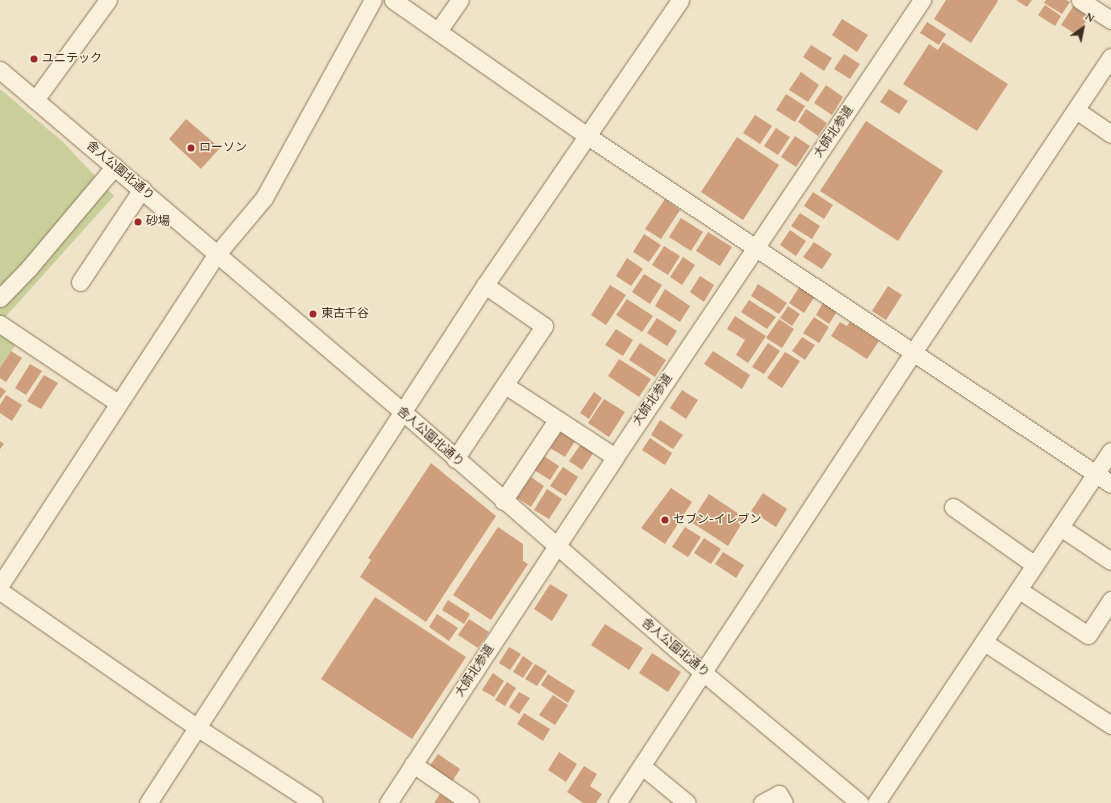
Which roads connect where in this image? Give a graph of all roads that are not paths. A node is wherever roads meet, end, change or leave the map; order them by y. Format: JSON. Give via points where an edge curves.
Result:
{"nodes":[{"id":1,"x":108,"y":0,"type":"edge"},
{"id":2,"x":373,"y":0,"type":"edge"},
{"id":3,"x":393,"y":0,"type":"edge"},
{"id":4,"x":460,"y":0,"type":"edge"},
{"id":5,"x":680,"y":0,"type":"edge"},
{"id":6,"x":922,"y":0,"type":"edge"},
{"id":7,"x":1080,"y":0,"type":"edge"},
{"id":8,"x":1111,"y":20,"type":"edge"},
{"id":9,"x":438,"y":31,"type":"junction"},
{"id":10,"x":1111,"y":57,"type":"edge"},
{"id":11,"x":0,"y":70,"type":"edge"},
{"id":12,"x":35,"y":100,"type":"junction"},
{"id":13,"x":1076,"y":110,"type":"junction"},
{"id":14,"x":1111,"y":134,"type":"edge"},
{"id":15,"x":588,"y":137,"type":"junction"},
{"id":16,"x":115,"y":166,"type":"junction"},
{"id":17,"x":142,"y":190,"type":"junction"},
{"id":18,"x":757,"y":247,"type":"junction"},
{"id":19,"x":217,"y":254,"type":"junction"},
{"id":20,"x":80,"y":282,"type":"dead end"},
{"id":21,"x":485,"y":285,"type":"junction"},
{"id":22,"x":0,"y":298,"type":"edge"},
{"id":23,"x":0,"y":324,"type":"edge"},
{"id":24,"x":914,"y":351,"type":"junction"},
{"id":25,"x":504,"y":385,"type":"junction"},
{"id":26,"x":118,"y":403,"type":"junction"},
{"id":27,"x":402,"y":412,"type":"junction"},
{"id":28,"x":557,"y":420,"type":"junction"},
{"id":29,"x":1111,"y":451,"type":"edge"},
{"id":30,"x":615,"y":457,"type":"junction"},
{"id":31,"x":455,"y":459,"type":"junction"},
{"id":32,"x":1096,"y":473,"type":"junction"},
{"id":33,"x":1111,"y":484,"type":"edge"},
{"id":34,"x":504,"y":501,"type":"junction"},
{"id":35,"x":953,"y":507,"type":"dead end"},
{"id":36,"x":1060,"y":527,"type":"junction"},
{"id":37,"x":556,"y":546,"type":"junction"},
{"id":38,"x":1111,"y":561,"type":"edge"},
{"id":39,"x":1035,"y":565,"type":"junction"},
{"id":40,"x":0,"y":585,"type":"edge"},
{"id":41,"x":1018,"y":590,"type":"junction"},
{"id":42,"x":0,"y":591,"type":"edge"},
{"id":43,"x":1111,"y":600,"type":"edge"},
{"id":44,"x":984,"y":642,"type":"junction"},
{"id":45,"x":703,"y":672,"type":"junction"},
{"id":46,"x":1111,"y":725,"type":"edge"},
{"id":47,"x":198,"y":728,"type":"junction"},
{"id":48,"x":413,"y":764,"type":"junction"},
{"id":49,"x":642,"y":766,"type":"junction"},
{"id":50,"x":148,"y":803,"type":"edge"},
{"id":51,"x":314,"y":803,"type":"edge"},
{"id":52,"x":388,"y":803,"type":"edge"},
{"id":53,"x":470,"y":803,"type":"edge"},
{"id":54,"x":617,"y":803,"type":"edge"},
{"id":55,"x":687,"y":803,"type":"edge"},
{"id":56,"x":762,"y":803,"type":"edge"},
{"id":57,"x":784,"y":803,"type":"edge"},
{"id":58,"x":860,"y":803,"type":"edge"},
{"id":59,"x":876,"y":803,"type":"edge"}],
"edges":[{"from":1,"to":12,"type":"street"},
{"from":2,"to":19,"type":"street","via":[[264,198]]},
{"from":3,"to":9,"type":"street"},
{"from":4,"to":9,"type":"street"},
{"from":5,"to":15,"type":"street"},
{"from":6,"to":18,"type":"street","name":"大師北参道"},
{"from":7,"to":8,"type":"street"},
{"from":9,"to":15,"type":"street"},
{"from":10,"to":13,"type":"street"},
{"from":11,"to":12,"type":"street","name":"舎人公園北通り"},
{"from":12,"to":16,"type":"street","name":"舎人公園北通り"},
{"from":13,"to":14,"type":"street"},
{"from":13,"to":24,"type":"street"},
{"from":15,"to":18,"type":"street"},
{"from":15,"to":21,"type":"street"},
{"from":16,"to":17,"type":"street","name":"舎人公園北通り"},
{"from":16,"to":22,"type":"street","via":[[29,268]]},
{"from":17,"to":19,"type":"street","name":"舎人公園北通り"},
{"from":17,"to":20,"type":"street"},
{"from":18,"to":24,"type":"street"},
{"from":18,"to":30,"type":"street","name":"大師北参道"},
{"from":19,"to":26,"type":"street"},
{"from":19,"to":27,"type":"street","name":"舎人公園北通り"},
{"from":21,"to":25,"type":"street","via":[[544,326]]},
{"from":21,"to":27,"type":"street"},
{"from":23,"to":26,"type":"street"},
{"from":24,"to":32,"type":"street"},
{"from":24,"to":45,"type":"street"},
{"from":25,"to":28,"type":"street"},
{"from":25,"to":31,"type":"street"},
{"from":26,"to":40,"type":"street"},
{"from":27,"to":31,"type":"street","name":"舎人公園北通り"},
{"from":27,"to":47,"type":"street"},
{"from":28,"to":30,"type":"street"},
{"from":28,"to":34,"type":"street"},
{"from":29,"to":32,"type":"street"},
{"from":30,"to":37,"type":"street","name":"大師北参道"},
{"from":31,"to":34,"type":"street","name":"舎人公園北通り"},
{"from":32,"to":33,"type":"street"},
{"from":32,"to":36,"type":"street"},
{"from":34,"to":37,"type":"street","name":"舎人公園北通り"},
{"from":35,"to":39,"type":"street"},
{"from":36,"to":38,"type":"street"},
{"from":36,"to":39,"type":"street"},
{"from":37,"to":45,"type":"street","name":"舎人公園北通り"},
{"from":37,"to":48,"type":"street","name":"大師北参道"},
{"from":39,"to":41,"type":"street"},
{"from":41,"to":43,"type":"street","via":[[1088,635]]},
{"from":41,"to":44,"type":"street"},
{"from":42,"to":47,"type":"street"},
{"from":44,"to":46,"type":"street"},
{"from":44,"to":59,"type":"street"},
{"from":45,"to":49,"type":"street"},
{"from":45,"to":58,"type":"street","name":"舎人公園北通り"},
{"from":47,"to":50,"type":"street"},
{"from":47,"to":51,"type":"street"},
{"from":48,"to":52,"type":"street","name":"大師北参道"},
{"from":48,"to":53,"type":"street"},
{"from":49,"to":54,"type":"street"},
{"from":49,"to":55,"type":"street"},
{"from":56,"to":57,"type":"street","via":[[779,794]]}]}
